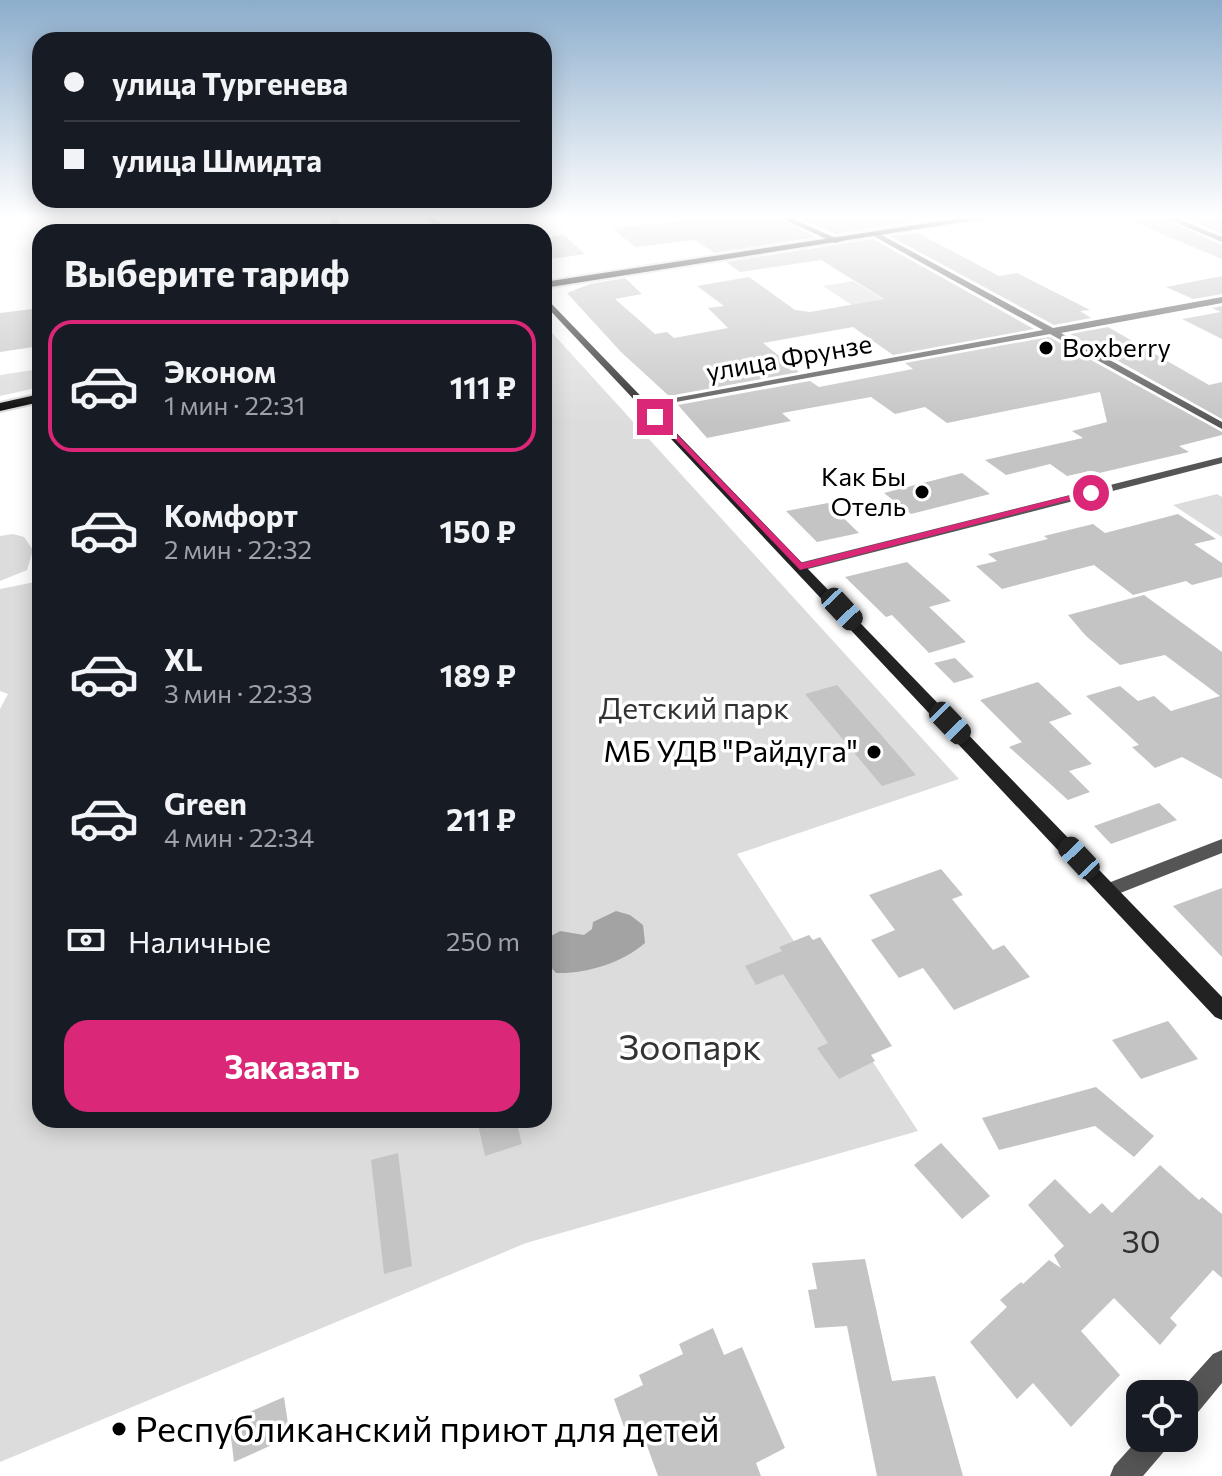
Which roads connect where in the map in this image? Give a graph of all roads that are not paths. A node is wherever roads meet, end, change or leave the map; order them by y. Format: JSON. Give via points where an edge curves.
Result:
{"nodes":[{"id":1,"x":972,"y":287,"type":"edge"},
{"id":2,"x":1222,"y":300,"type":"edge"},
{"id":3,"x":552,"y":307,"type":"edge"},
{"id":4,"x":1052,"y":331,"type":"junction"},
{"id":5,"x":32,"y":400,"type":"edge"},
{"id":6,"x":647,"y":406,"type":"junction"},
{"id":7,"x":0,"y":407,"type":"edge"},
{"id":8,"x":1222,"y":426,"type":"edge"},
{"id":9,"x":1222,"y":460,"type":"edge"},
{"id":10,"x":800,"y":567,"type":"junction"},
{"id":11,"x":1222,"y":846,"type":"edge"},
{"id":12,"x":1110,"y":890,"type":"junction"},
{"id":13,"x":1222,"y":1011,"type":"edge"},
{"id":14,"x":1222,"y":1363,"type":"edge"},
{"id":15,"x":1198,"y":1391,"type":"edge"},
{"id":16,"x":1145,"y":1452,"type":"edge"},
{"id":17,"x":1124,"y":1476,"type":"edge"}],
"edges":[{"from":1,"to":4,"type":"street"},
{"from":2,"to":4,"type":"street","name":"улица Фрунзе"},
{"from":3,"to":6,"type":"main road"},
{"from":4,"to":6,"type":"street","name":"улица Фрунзе"},
{"from":4,"to":8,"type":"street"},
{"from":5,"to":7,"type":"main road"},
{"from":6,"to":10,"type":"main road"},
{"from":9,"to":10,"type":"street"},
{"from":10,"to":12,"type":"main road"},
{"from":11,"to":12,"type":"street"},
{"from":12,"to":13,"type":"main road"},
{"from":14,"to":15,"type":"street"},
{"from":16,"to":17,"type":"street"}]}
